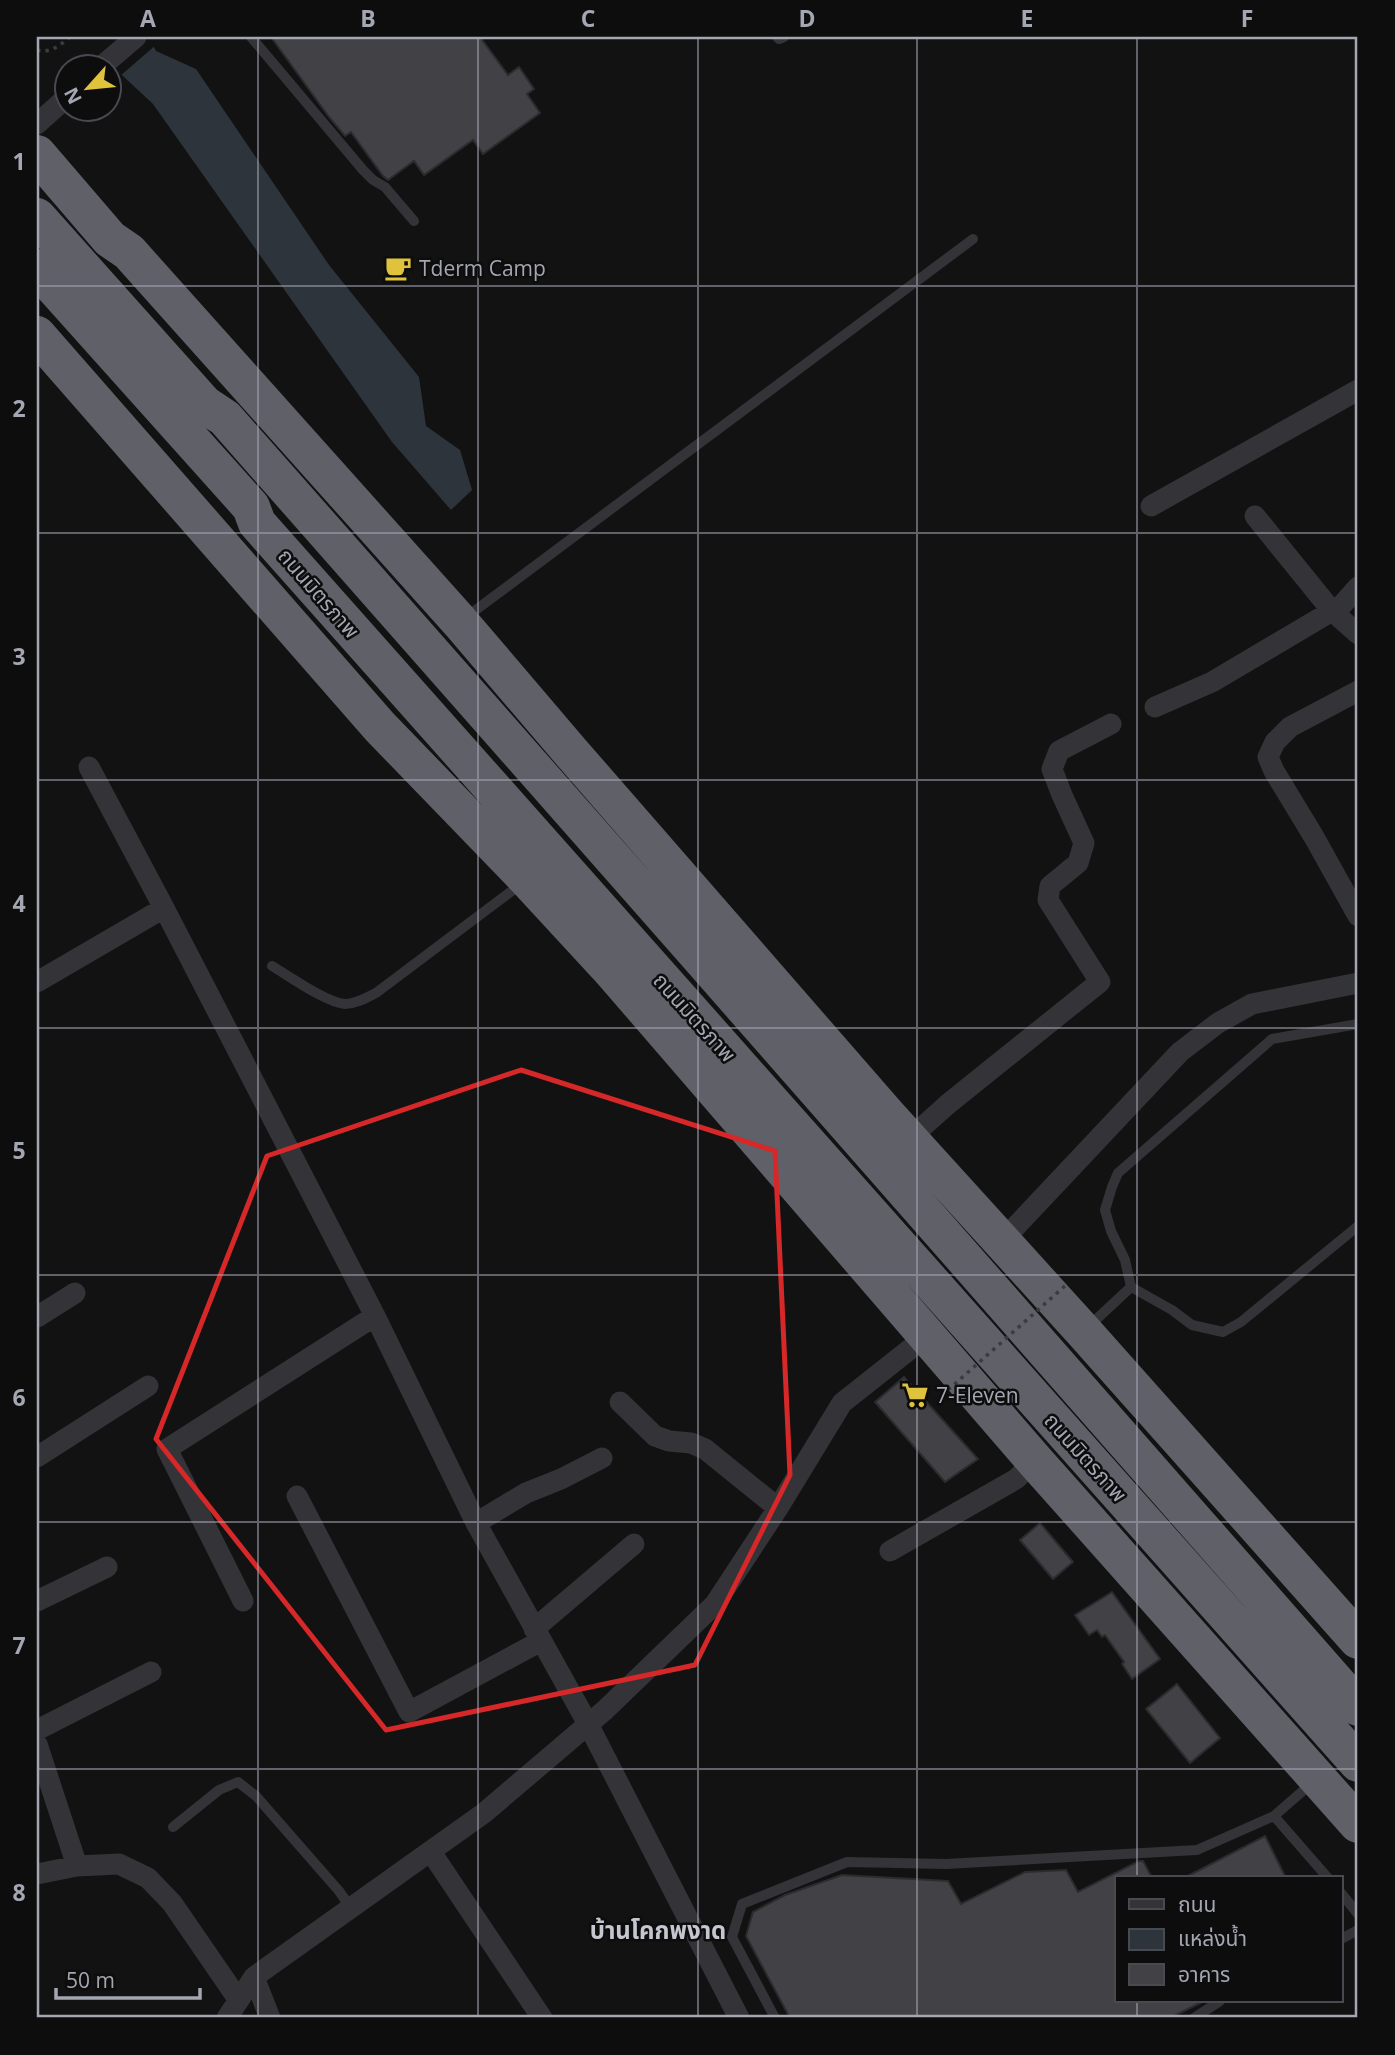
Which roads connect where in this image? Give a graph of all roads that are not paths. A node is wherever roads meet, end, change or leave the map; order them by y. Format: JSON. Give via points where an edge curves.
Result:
{"nodes":[{"id":1,"x":136,"y":37,"type":"edge"},
{"id":2,"x":251,"y":37,"type":"edge"},
{"id":3,"x":776,"y":37,"type":"edge"},
{"id":4,"x":784,"y":37,"type":"edge"},
{"id":5,"x":118,"y":52,"type":"edge"},
{"id":6,"x":52,"y":111,"type":"edge"},
{"id":7,"x":37,"y":124,"type":"edge"},
{"id":8,"x":37,"y":154,"type":"edge"},
{"id":9,"x":37,"y":217,"type":"edge"},
{"id":10,"x":414,"y":221,"type":"dead end"},
{"id":11,"x":110,"y":239,"type":"junction"},
{"id":12,"x":973,"y":239,"type":"dead end"},
{"id":13,"x":37,"y":268,"type":"edge"},
{"id":14,"x":37,"y":312,"type":"edge"},
{"id":15,"x":37,"y":335,"type":"edge"},
{"id":16,"x":1358,"y":390,"type":"edge"},
{"id":17,"x":225,"y":418,"type":"junction"},
{"id":18,"x":1150,"y":506,"type":"dead end"},
{"id":19,"x":1255,"y":516,"type":"dead end"},
{"id":20,"x":257,"y":523,"type":"junction"},
{"id":21,"x":1358,"y":587,"type":"edge"},
{"id":22,"x":1332,"y":611,"type":"junction"},
{"id":23,"x":460,"y":622,"type":"junction"},
{"id":24,"x":1358,"y":634,"type":"edge"},
{"id":25,"x":1358,"y":691,"type":"edge"},
{"id":26,"x":1155,"y":707,"type":"dead end"},
{"id":27,"x":1111,"y":724,"type":"dead end"},
{"id":28,"x":89,"y":768,"type":"dead end"},
{"id":29,"x":527,"y":879,"type":"junction"},
{"id":30,"x":164,"y":908,"type":"junction"},
{"id":31,"x":1358,"y":916,"type":"edge"},
{"id":32,"x":272,"y":966,"type":"dead end"},
{"id":33,"x":37,"y":982,"type":"edge"},
{"id":34,"x":1358,"y":982,"type":"edge"},
{"id":35,"x":734,"y":995,"type":"junction"},
{"id":36,"x":700,"y":1023,"type":"junction"},
{"id":37,"x":1358,"y":1024,"type":"edge"},
{"id":38,"x":867,"y":1091,"type":"junction"},
{"id":39,"x":909,"y":1139,"type":"junction"},
{"id":40,"x":788,"y":1174,"type":"junction"},
{"id":41,"x":1358,"y":1226,"type":"edge"},
{"id":42,"x":1001,"y":1242,"type":"junction"},
{"id":43,"x":1131,"y":1287,"type":"junction"},
{"id":44,"x":75,"y":1293,"type":"dead end"},
{"id":45,"x":375,"y":1316,"type":"junction"},
{"id":46,"x":37,"y":1317,"type":"edge"},
{"id":47,"x":1084,"y":1332,"type":"junction"},
{"id":48,"x":914,"y":1346,"type":"dead end"},
{"id":49,"x":148,"y":1386,"type":"dead end"},
{"id":50,"x":620,"y":1402,"type":"dead end"},
{"id":51,"x":37,"y":1457,"type":"edge"},
{"id":52,"x":602,"y":1458,"type":"dead end"},
{"id":53,"x":1035,"y":1461,"type":"junction"},
{"id":54,"x":297,"y":1496,"type":"dead end"},
{"id":55,"x":778,"y":1508,"type":"junction"},
{"id":56,"x":476,"y":1523,"type":"junction"},
{"id":57,"x":634,"y":1544,"type":"dead end"},
{"id":58,"x":890,"y":1551,"type":"dead end"},
{"id":59,"x":107,"y":1567,"type":"dead end"},
{"id":60,"x":37,"y":1601,"type":"edge"},
{"id":61,"x":243,"y":1601,"type":"dead end"},
{"id":62,"x":537,"y":1635,"type":"junction"},
{"id":63,"x":1358,"y":1640,"type":"edge"},
{"id":64,"x":151,"y":1672,"type":"dead end"},
{"id":65,"x":1358,"y":1707,"type":"edge"},
{"id":66,"x":588,"y":1724,"type":"junction"},
{"id":67,"x":37,"y":1730,"type":"edge"},
{"id":68,"x":37,"y":1744,"type":"edge"},
{"id":69,"x":1358,"y":1763,"type":"edge"},
{"id":70,"x":1318,"y":1779,"type":"junction"},
{"id":71,"x":1274,"y":1815,"type":"junction"},
{"id":72,"x":1358,"y":1824,"type":"edge"},
{"id":73,"x":173,"y":1827,"type":"dead end"},
{"id":74,"x":430,"y":1852,"type":"junction"},
{"id":75,"x":77,"y":1866,"type":"junction"},
{"id":76,"x":37,"y":1874,"type":"edge"},
{"id":77,"x":1326,"y":1876,"type":"edge"},
{"id":78,"x":1342,"y":1895,"type":"edge"},
{"id":79,"x":351,"y":1908,"type":"junction"},
{"id":80,"x":1358,"y":1914,"type":"edge"},
{"id":81,"x":1358,"y":1930,"type":"edge"},
{"id":82,"x":1342,"y":1938,"type":"edge"},
{"id":83,"x":254,"y":1977,"type":"junction"},
{"id":84,"x":238,"y":1999,"type":"junction"},
{"id":85,"x":1218,"y":2002,"type":"edge"},
{"id":86,"x":227,"y":2018,"type":"edge"},
{"id":87,"x":270,"y":2018,"type":"edge"},
{"id":88,"x":542,"y":2018,"type":"edge"},
{"id":89,"x":739,"y":2018,"type":"edge"},
{"id":90,"x":775,"y":2018,"type":"edge"},
{"id":91,"x":1194,"y":2018,"type":"edge"}],
"edges":[{"from":1,"to":5,"type":"street"},
{"from":2,"to":10,"type":"lane","via":[[363,170],[385,187]]},
{"from":3,"to":4,"type":"lane"},
{"from":6,"to":7,"type":"street"},
{"from":8,"to":11,"type":"highway"},
{"from":9,"to":17,"type":"highway","name":"ถนนมิตรภาพ","via":[[204,404]]},
{"from":11,"to":17,"type":"highway","via":[[118,261],[216,393]]},
{"from":11,"to":23,"type":"highway","via":[[129,252]]},
{"from":12,"to":23,"type":"lane"},
{"from":13,"to":20,"type":"highway","name":"ถนนมิตรภาพ","via":[[251,507]]},
{"from":14,"to":20,"type":"highway","via":[[237,517]]},
{"from":15,"to":29,"type":"highway","name":"ถนนมิตรภาพ","via":[[380,727]]},
{"from":16,"to":18,"type":"street"},
{"from":17,"to":35,"type":"highway","name":"ถนนมิตรภาพ"},
{"from":19,"to":22,"type":"street"},
{"from":20,"to":36,"type":"highway","name":"ถนนมิตรภาพ"},
{"from":21,"to":22,"type":"street"},
{"from":22,"to":24,"type":"street"},
{"from":22,"to":26,"type":"street","via":[[1212,681]]},
{"from":23,"to":38,"type":"highway"},
{"from":25,"to":31,"type":"street","via":[[1290,727],[1268,757]]},
{"from":27,"to":39,"type":"street","via":[[1059,751],[1052,769],[1084,843],[1078,863],[1050,886],[1048,901],[1100,982]]},
{"from":28,"to":30,"type":"street"},
{"from":29,"to":32,"type":"lane","via":[[363,1000],[335,1002]]},
{"from":29,"to":40,"type":"highway","name":"ถนนมิตรภาพ"},
{"from":30,"to":33,"type":"street"},
{"from":30,"to":45,"type":"street"},
{"from":34,"to":42,"type":"street","via":[[1252,1004],[1218,1023],[1180,1052]]},
{"from":35,"to":38,"type":"highway"},
{"from":35,"to":65,"type":"highway","name":"ถนนมิตรภาพ"},
{"from":36,"to":40,"type":"highway"},
{"from":36,"to":69,"type":"highway","name":"ถนนมิตรภาพ"},
{"from":37,"to":43,"type":"lane","via":[[1272,1039],[1118,1173],[1105,1210]]},
{"from":38,"to":39,"type":"highway"},
{"from":39,"to":42,"type":"highway"},
{"from":40,"to":53,"type":"highway","name":"ถนนมิตรภาพ"},
{"from":41,"to":43,"type":"lane","via":[[1223,1332],[1192,1325]]},
{"from":42,"to":47,"type":"highway"},
{"from":43,"to":47,"type":"lane"},
{"from":44,"to":46,"type":"street"},
{"from":45,"to":56,"type":"street"},
{"from":45,"to":61,"type":"street","via":[[167,1449]]},
{"from":47,"to":63,"type":"highway"},
{"from":48,"to":55,"type":"street","via":[[842,1403]]},
{"from":49,"to":51,"type":"street"},
{"from":50,"to":55,"type":"street","via":[[655,1436],[705,1449]]},
{"from":52,"to":56,"type":"street","via":[[526,1493]]},
{"from":53,"to":58,"type":"street","via":[[1016,1479]]},
{"from":53,"to":70,"type":"highway","name":"ถนนมิตรภาพ"},
{"from":54,"to":62,"type":"street","via":[[409,1712]]},
{"from":55,"to":66,"type":"street","via":[[715,1604]]},
{"from":56,"to":62,"type":"street"},
{"from":57,"to":62,"type":"street"},
{"from":59,"to":60,"type":"street"},
{"from":62,"to":66,"type":"street"},
{"from":64,"to":67,"type":"street"},
{"from":66,"to":74,"type":"street","via":[[484,1813]]},
{"from":66,"to":89,"type":"street"},
{"from":68,"to":75,"type":"street"},
{"from":70,"to":71,"type":"lane"},
{"from":70,"to":72,"type":"highway","name":"ถนนมิตรภาพ"},
{"from":71,"to":77,"type":"lane"},
{"from":71,"to":90,"type":"lane","via":[[1196,1850],[946,1864],[847,1863],[742,1904],[733,1937]]},
{"from":73,"to":79,"type":"lane","via":[[219,1790],[238,1782],[256,1796]]},
{"from":74,"to":79,"type":"street"},
{"from":74,"to":88,"type":"street"},
{"from":75,"to":76,"type":"street"},
{"from":75,"to":84,"type":"street","via":[[119,1864],[148,1878],[172,1903]]},
{"from":78,"to":80,"type":"lane"},
{"from":79,"to":83,"type":"street"},
{"from":81,"to":82,"type":"lane"},
{"from":83,"to":84,"type":"street"},
{"from":83,"to":87,"type":"street"},
{"from":84,"to":86,"type":"street"},
{"from":85,"to":91,"type":"lane"}]}
